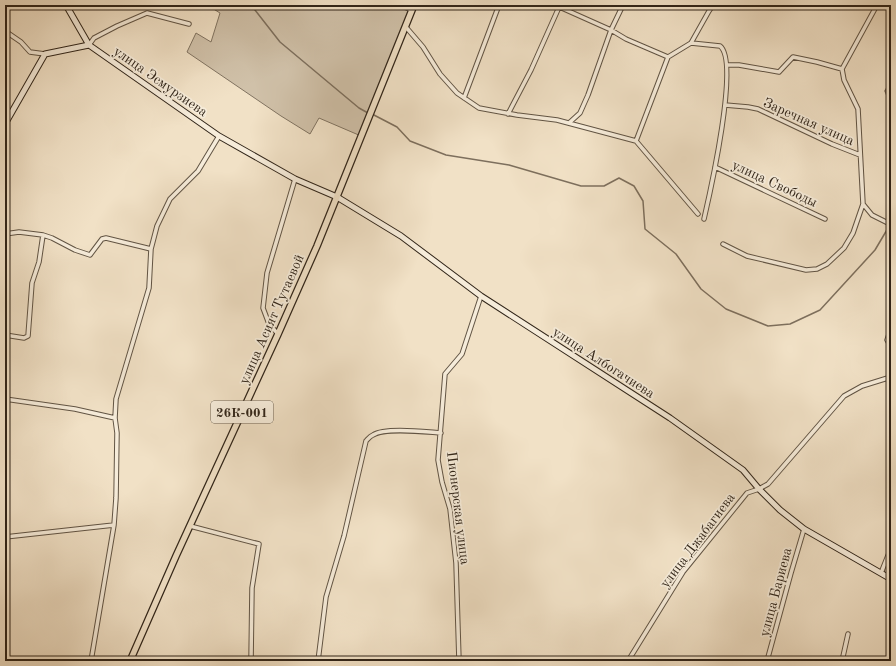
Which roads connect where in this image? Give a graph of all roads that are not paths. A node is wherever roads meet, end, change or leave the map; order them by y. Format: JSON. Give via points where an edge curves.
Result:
{"nodes":[{"id":1,"x":66,"y":5,"type":"edge"},
{"id":2,"x":399,"y":5,"type":"edge"},
{"id":3,"x":499,"y":5,"type":"edge"},
{"id":4,"x":555,"y":5,"type":"edge"},
{"id":5,"x":623,"y":5,"type":"edge"},
{"id":6,"x":713,"y":5,"type":"edge"},
{"id":7,"x":877,"y":5,"type":"edge"},
{"id":8,"x":560,"y":6,"type":"edge"},
{"id":9,"x":413,"y":7,"type":"edge"},
{"id":10,"x":189,"y":24,"type":"dead end"},
{"id":11,"x":405,"y":26,"type":"junction"},
{"id":12,"x":611,"y":30,"type":"junction"},
{"id":13,"x":5,"y":31,"type":"edge"},
{"id":14,"x":691,"y":43,"type":"junction"},
{"id":15,"x":89,"y":45,"type":"junction"},
{"id":16,"x":45,"y":54,"type":"junction"},
{"id":17,"x":668,"y":57,"type":"junction"},
{"id":18,"x":726,"y":65,"type":"junction"},
{"id":19,"x":842,"y":69,"type":"junction"},
{"id":20,"x":464,"y":98,"type":"junction"},
{"id":21,"x":725,"y":106,"type":"junction"},
{"id":22,"x":508,"y":114,"type":"junction"},
{"id":23,"x":570,"y":123,"type":"junction"},
{"id":24,"x":5,"y":124,"type":"edge"},
{"id":25,"x":219,"y":136,"type":"junction"},
{"id":26,"x":636,"y":141,"type":"junction"},
{"id":27,"x":860,"y":155,"type":"junction"},
{"id":28,"x":715,"y":168,"type":"junction"},
{"id":29,"x":295,"y":179,"type":"junction"},
{"id":30,"x":337,"y":197,"type":"junction"},
{"id":31,"x":863,"y":204,"type":"junction"},
{"id":32,"x":698,"y":214,"type":"dead end"},
{"id":33,"x":704,"y":219,"type":"dead end"},
{"id":34,"x":825,"y":219,"type":"dead end"},
{"id":35,"x":888,"y":223,"type":"dead end"},
{"id":36,"x":5,"y":234,"type":"edge"},
{"id":37,"x":43,"y":235,"type":"junction"},
{"id":38,"x":723,"y":244,"type":"dead end"},
{"id":39,"x":151,"y":248,"type":"junction"},
{"id":40,"x":481,"y":296,"type":"junction"},
{"id":41,"x":891,"y":328,"type":"edge"},
{"id":42,"x":278,"y":334,"type":"junction"},
{"id":43,"x":5,"y":335,"type":"edge"},
{"id":44,"x":891,"y":347,"type":"edge"},
{"id":45,"x":891,"y":377,"type":"edge"},
{"id":46,"x":5,"y":399,"type":"edge"},
{"id":47,"x":115,"y":418,"type":"junction"},
{"id":48,"x":441,"y":433,"type":"junction"},
{"id":49,"x":759,"y":489,"type":"junction"},
{"id":50,"x":114,"y":525,"type":"junction"},
{"id":51,"x":190,"y":526,"type":"junction"},
{"id":52,"x":804,"y":529,"type":"junction"},
{"id":53,"x":5,"y":536,"type":"edge"},
{"id":54,"x":891,"y":548,"type":"edge"},
{"id":55,"x":881,"y":573,"type":"junction"},
{"id":56,"x":891,"y":579,"type":"edge"},
{"id":57,"x":848,"y":634,"type":"dead end"},
{"id":58,"x":91,"y":661,"type":"edge"},
{"id":59,"x":130,"y":661,"type":"edge"},
{"id":60,"x":251,"y":661,"type":"edge"},
{"id":61,"x":318,"y":661,"type":"edge"},
{"id":62,"x":458,"y":661,"type":"edge"},
{"id":63,"x":628,"y":661,"type":"edge"},
{"id":64,"x":768,"y":661,"type":"edge"},
{"id":65,"x":842,"y":661,"type":"edge"}],
"edges":[{"from":1,"to":15,"type":"street"},
{"from":2,"to":9,"type":"street"},
{"from":3,"to":20,"type":"street"},
{"from":4,"to":8,"type":"street"},
{"from":5,"to":12,"type":"street"},
{"from":6,"to":14,"type":"street"},
{"from":7,"to":19,"type":"street"},
{"from":8,"to":12,"type":"street"},
{"from":8,"to":22,"type":"street"},
{"from":9,"to":11,"type":"main road","name":"улица Асият Тутаевой","number":"26К-001"},
{"from":10,"to":15,"type":"street","via":[[148,13],[94,38]]},
{"from":11,"to":20,"type":"street","via":[[423,47],[440,74]]},
{"from":11,"to":30,"type":"main road","name":"улица Асият Тутаевой","number":"26К-001"},
{"from":12,"to":17,"type":"street"},
{"from":12,"to":23,"type":"street","via":[[588,95],[580,113]]},
{"from":13,"to":16,"type":"street","via":[[30,52]]},
{"from":14,"to":17,"type":"street"},
{"from":14,"to":18,"type":"street","via":[[721,46],[725,52]]},
{"from":15,"to":16,"type":"street"},
{"from":15,"to":25,"type":"street","name":"улица Эсмурзиева"},
{"from":16,"to":24,"type":"street"},
{"from":17,"to":26,"type":"street"},
{"from":18,"to":19,"type":"street","via":[[779,72],[793,57]]},
{"from":18,"to":21,"type":"street"},
{"from":19,"to":27,"type":"street","via":[[844,80],[858,109]]},
{"from":20,"to":22,"type":"street","via":[[479,108]]},
{"from":21,"to":27,"type":"street","name":"Заречная улица","via":[[758,109]]},
{"from":21,"to":28,"type":"street"},
{"from":22,"to":23,"type":"street"},
{"from":23,"to":26,"type":"street"},
{"from":25,"to":29,"type":"street","name":"улица Эсмурзиева"},
{"from":25,"to":39,"type":"street","via":[[198,171],[170,199],[157,226]]},
{"from":26,"to":32,"type":"street"},
{"from":27,"to":31,"type":"street"},
{"from":28,"to":33,"type":"street"},
{"from":28,"to":34,"type":"street","name":"улица Свободы"},
{"from":29,"to":30,"type":"street","name":"улица Албогачиева"},
{"from":29,"to":42,"type":"street","via":[[267,273],[263,308],[269,324]]},
{"from":30,"to":40,"type":"street","name":"улица Албогачиева","via":[[401,236]]},
{"from":30,"to":42,"type":"main road","name":"улица Асият Тутаевой","number":"26К-001"},
{"from":31,"to":35,"type":"street","via":[[872,215]]},
{"from":31,"to":38,"type":"street","via":[[853,233],[844,248],[827,264],[817,269],[806,270],[747,256]]},
{"from":36,"to":37,"type":"street","via":[[18,232]]},
{"from":37,"to":39,"type":"street","via":[[90,255],[102,239],[106,238]]},
{"from":37,"to":43,"type":"street","via":[[39,262],[32,283],[28,336],[24,338]]},
{"from":39,"to":47,"type":"street","via":[[149,288],[116,398]]},
{"from":40,"to":48,"type":"street","name":"Пионерская улица","via":[[462,354],[445,374]]},
{"from":40,"to":49,"type":"street","name":"улица Албогачиева","via":[[670,418],[742,470]]},
{"from":41,"to":44,"type":"street","via":[[887,340]]},
{"from":42,"to":51,"type":"main road","name":"улица Асият Тутаевой","number":"26К-001"},
{"from":45,"to":49,"type":"street","name":"улица Джабагиева","via":[[862,386],[844,396],[768,484]]},
{"from":46,"to":47,"type":"street","via":[[75,409]]},
{"from":47,"to":50,"type":"street","via":[[117,433]]},
{"from":48,"to":61,"type":"street","via":[[388,431],[374,434],[366,441],[344,536],[326,597]]},
{"from":48,"to":62,"type":"street","name":"Пионерская улица","via":[[438,460],[450,509],[456,562]]},
{"from":49,"to":52,"type":"street","name":"улица Албогачиева"},
{"from":49,"to":63,"type":"street","name":"улица Джабагиева","via":[[747,493],[683,572]]},
{"from":50,"to":53,"type":"street"},
{"from":50,"to":58,"type":"street"},
{"from":51,"to":59,"type":"main road","name":"улица Асият Тутаевой","number":"26К-001"},
{"from":51,"to":60,"type":"street","via":[[259,544],[252,588]]},
{"from":52,"to":55,"type":"street","name":"улица Албогачиева"},
{"from":52,"to":64,"type":"street","name":"улица Бариева"},
{"from":54,"to":55,"type":"street"},
{"from":55,"to":56,"type":"street","name":"улица Албогачиева"},
{"from":57,"to":65,"type":"street"}]}
